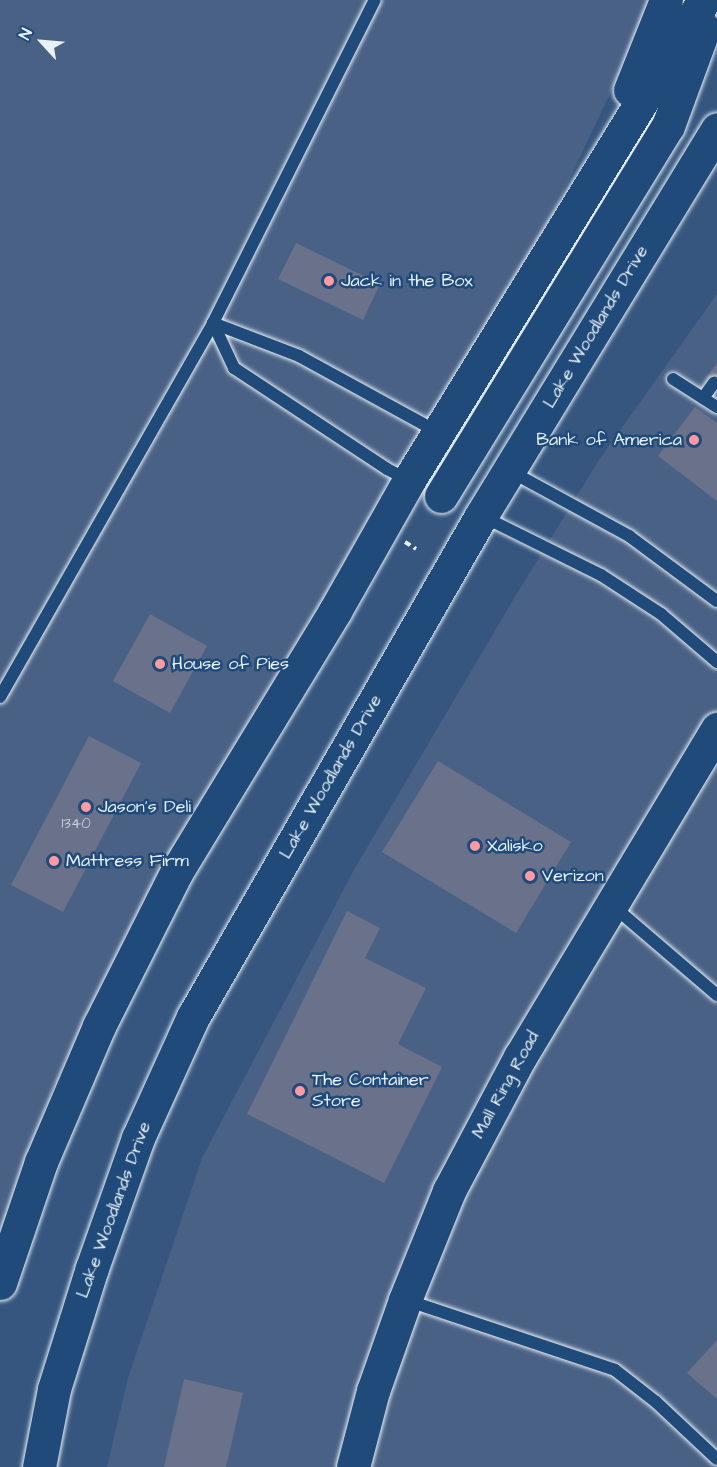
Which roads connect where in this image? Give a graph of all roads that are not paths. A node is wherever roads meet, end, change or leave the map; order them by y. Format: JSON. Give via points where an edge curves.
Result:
{"nodes":[{"id":1,"x":375,"y":0,"type":"edge"},
{"id":2,"x":666,"y":0,"type":"edge"},
{"id":3,"x":704,"y":0,"type":"edge"},
{"id":4,"x":714,"y":0,"type":"edge"},
{"id":5,"x":717,"y":129,"type":"edge"},
{"id":6,"x":558,"y":240,"type":"junction"},
{"id":7,"x":213,"y":323,"type":"junction"},
{"id":8,"x":673,"y":379,"type":"dead end"},
{"id":9,"x":714,"y":383,"type":"dead end"},
{"id":10,"x":712,"y":402,"type":"edge"},
{"id":11,"x":439,"y":432,"type":"junction"},
{"id":12,"x":471,"y":450,"type":"junction"},
{"id":13,"x":509,"y":471,"type":"junction"},
{"id":14,"x":409,"y":480,"type":"junction"},
{"id":15,"x":441,"y":496,"type":"junction"},
{"id":16,"x":481,"y":516,"type":"junction"},
{"id":17,"x":717,"y":601,"type":"edge"},
{"id":18,"x":717,"y":662,"type":"edge"},
{"id":19,"x":0,"y":698,"type":"edge"},
{"id":20,"x":717,"y":729,"type":"edge"},
{"id":21,"x":611,"y":904,"type":"junction"},
{"id":22,"x":717,"y":995,"type":"edge"},
{"id":23,"x":1,"y":1279,"type":"edge"},
{"id":24,"x":405,"y":1300,"type":"junction"},
{"id":25,"x":717,"y":1459,"type":"edge"},
{"id":26,"x":39,"y":1467,"type":"edge"},
{"id":27,"x":353,"y":1467,"type":"edge"}],
"edges":[{"from":1,"to":7,"type":"lane"},
{"from":2,"to":6,"type":"main road","via":[[620,114]]},
{"from":3,"to":6,"type":"main road"},
{"from":4,"to":12,"type":"main road","via":[[668,126]]},
{"from":5,"to":13,"type":"main road","name":"Lake Woodlands Drive"},
{"from":6,"to":11,"type":"main road"},
{"from":7,"to":11,"type":"lane","via":[[300,356]]},
{"from":7,"to":14,"type":"lane","via":[[234,368]]},
{"from":7,"to":19,"type":"lane"},
{"from":8,"to":10,"type":"lane"},
{"from":9,"to":10,"type":"lane"},
{"from":11,"to":12,"type":"main road"},
{"from":11,"to":14,"type":"main road"},
{"from":12,"to":13,"type":"main road"},
{"from":12,"to":15,"type":"main road"},
{"from":13,"to":16,"type":"main road","name":"Lake Woodlands Drive"},
{"from":13,"to":17,"type":"lane","via":[[629,536]]},
{"from":14,"to":15,"type":"main road"},
{"from":14,"to":23,"type":"main road","via":[[335,611],[177,871],[94,1036],[40,1162]]},
{"from":15,"to":16,"type":"main road"},
{"from":16,"to":18,"type":"lane","via":[[601,575],[661,614]]},
{"from":16,"to":26,"type":"main road","name":"Lake Woodlands Drive","via":[[193,1017],[138,1138],[92,1268],[54,1389]]},
{"from":20,"to":21,"type":"main road","name":"Mall Ring Road","via":[[703,764]]},
{"from":21,"to":22,"type":"lane"},
{"from":21,"to":24,"type":"main road","name":"Mall Ring Road","via":[[449,1191]]},
{"from":24,"to":25,"type":"lane","via":[[615,1370]]},
{"from":24,"to":27,"type":"main road","name":"Mall Ring Road"}]}
